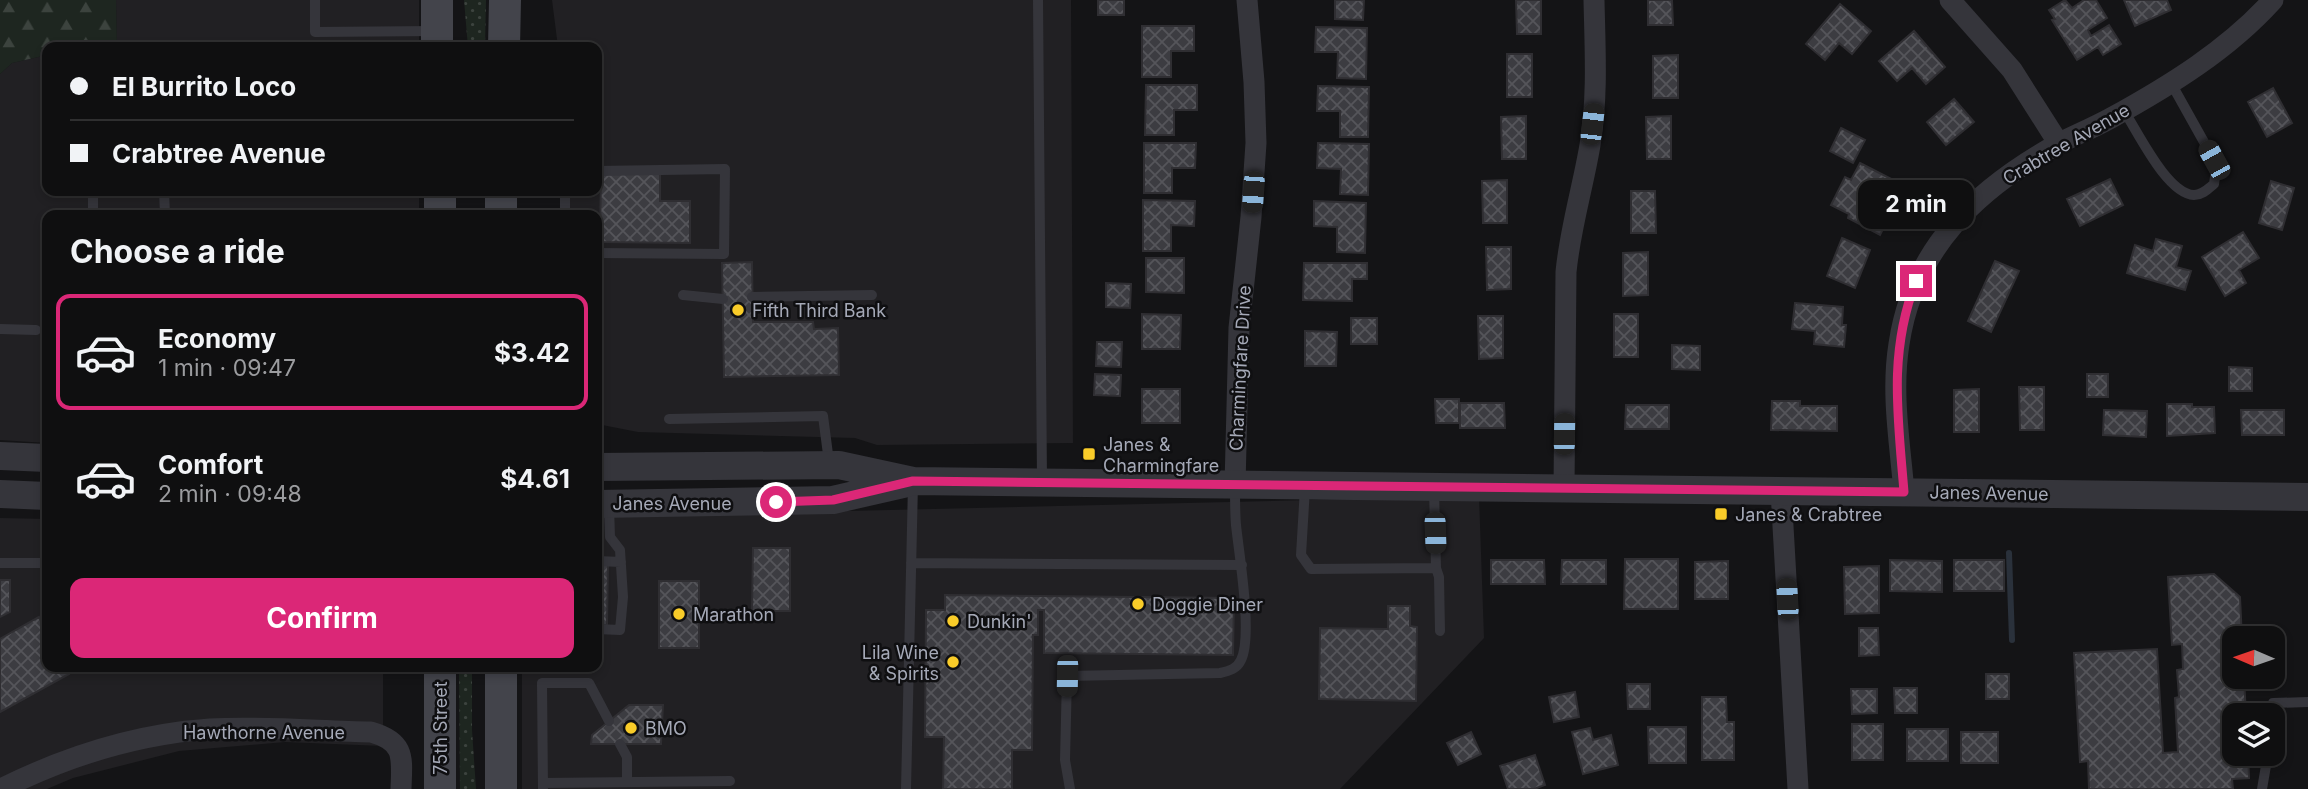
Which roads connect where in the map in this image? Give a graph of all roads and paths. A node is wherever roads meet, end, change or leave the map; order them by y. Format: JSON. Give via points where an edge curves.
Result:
{"nodes":[{"id":1,"x":315,"y":0,"type":"edge"},
{"id":2,"x":437,"y":0,"type":"edge"},
{"id":3,"x":505,"y":0,"type":"edge"},
{"id":4,"x":1038,"y":0,"type":"edge"},
{"id":5,"x":1247,"y":0,"type":"edge"},
{"id":6,"x":1594,"y":0,"type":"edge"},
{"id":7,"x":1950,"y":0,"type":"edge"},
{"id":8,"x":2273,"y":0,"type":"edge"},
{"id":9,"x":437,"y":39,"type":"edge"},
{"id":10,"x":504,"y":42,"type":"edge"},
{"id":11,"x":2171,"y":83,"type":"junction"},
{"id":12,"x":2124,"y":111,"type":"junction"},
{"id":13,"x":2059,"y":144,"type":"junction"},
{"id":14,"x":602,"y":171,"type":"edge"},
{"id":15,"x":602,"y":253,"type":"edge"},
{"id":16,"x":683,"y":295,"type":"dead end"},
{"id":17,"x":872,"y":295,"type":"dead end"},
{"id":18,"x":752,"y":297,"type":"dead end"},
{"id":19,"x":723,"y":299,"type":"dead end"},
{"id":20,"x":0,"y":329,"type":"edge"},
{"id":21,"x":36,"y":330,"type":"dead end"},
{"id":22,"x":669,"y":419,"type":"dead end"},
{"id":23,"x":0,"y":456,"type":"edge"},
{"id":24,"x":42,"y":458,"type":"edge"},
{"id":25,"x":830,"y":465,"type":"junction"},
{"id":26,"x":602,"y":467,"type":"edge"},
{"id":27,"x":913,"y":481,"type":"junction"},
{"id":28,"x":1042,"y":482,"type":"junction"},
{"id":29,"x":1235,"y":485,"type":"junction"},
{"id":30,"x":1305,"y":485,"type":"junction"},
{"id":31,"x":1433,"y":486,"type":"junction"},
{"id":32,"x":1564,"y":488,"type":"junction"},
{"id":33,"x":1782,"y":491,"type":"junction"},
{"id":34,"x":1904,"y":492,"type":"junction"},
{"id":35,"x":0,"y":494,"type":"edge"},
{"id":36,"x":42,"y":496,"type":"edge"},
{"id":37,"x":2308,"y":496,"type":"edge"},
{"id":38,"x":603,"y":504,"type":"edge"},
{"id":39,"x":602,"y":561,"type":"edge"},
{"id":40,"x":621,"y":562,"type":"junction"},
{"id":41,"x":0,"y":563,"type":"edge"},
{"id":42,"x":42,"y":563,"type":"edge"},
{"id":43,"x":911,"y":563,"type":"junction"},
{"id":44,"x":1242,"y":565,"type":"junction"},
{"id":45,"x":1436,"y":568,"type":"junction"},
{"id":46,"x":602,"y":629,"type":"edge"},
{"id":47,"x":1440,"y":631,"type":"dead end"},
{"id":48,"x":440,"y":672,"type":"edge"},
{"id":49,"x":501,"y":672,"type":"edge"},
{"id":50,"x":2308,"y":702,"type":"edge"},
{"id":51,"x":2273,"y":703,"type":"edge"},
{"id":52,"x":609,"y":721,"type":"dead end"},
{"id":53,"x":620,"y":744,"type":"dead end"},
{"id":54,"x":2266,"y":766,"type":"edge"},
{"id":55,"x":730,"y":781,"type":"dead end"},
{"id":56,"x":627,"y":782,"type":"junction"},
{"id":57,"x":543,"y":786,"type":"edge"},
{"id":58,"x":1,"y":789,"type":"edge"},
{"id":59,"x":401,"y":789,"type":"edge"},
{"id":60,"x":440,"y":789,"type":"edge"},
{"id":61,"x":501,"y":789,"type":"edge"},
{"id":62,"x":906,"y":789,"type":"edge"},
{"id":63,"x":1070,"y":789,"type":"edge"},
{"id":64,"x":1798,"y":789,"type":"edge"},
{"id":65,"x":2262,"y":789,"type":"edge"}],
"edges":[{"from":1,"to":9,"type":"lane","via":[[315,32]]},
{"from":2,"to":9,"type":"main road"},
{"from":3,"to":10,"type":"main road"},
{"from":4,"to":28,"type":"lane"},
{"from":5,"to":29,"type":"street","name":"Charmingfare Drive","via":[[1256,143],[1239,328]]},
{"from":6,"to":32,"type":"street","via":[[1595,103],[1566,272]]},
{"from":7,"to":13,"type":"street","via":[[2012,70]]},
{"from":8,"to":11,"type":"street","name":"Crabtree Avenue","via":[[2215,53]]},
{"from":11,"to":12,"type":"street","name":"Crabtree Avenue"},
{"from":11,"to":12,"type":"lane","via":[[2214,160],[2214,184],[2201,194],[2173,186]]},
{"from":12,"to":13,"type":"street","name":"Crabtree Avenue"},
{"from":13,"to":34,"type":"street","name":"Crabtree Avenue","via":[[2006,176],[1967,208],[1916,281],[1905,310],[1895,386]]},
{"from":14,"to":15,"type":"lane","via":[[725,169],[724,254]]},
{"from":16,"to":19,"type":"lane"},
{"from":17,"to":18,"type":"lane"},
{"from":20,"to":21,"type":"lane"},
{"from":22,"to":25,"type":"lane","via":[[823,416]]},
{"from":23,"to":24,"type":"street"},
{"from":25,"to":26,"type":"street","name":"Janes Avenue"},
{"from":25,"to":27,"type":"street","name":"Janes Avenue"},
{"from":27,"to":28,"type":"street","name":"Janes Avenue"},
{"from":27,"to":38,"type":"street","name":"Janes Avenue","via":[[833,500]]},
{"from":27,"to":43,"type":"lane"},
{"from":28,"to":29,"type":"street","name":"Janes Avenue"},
{"from":29,"to":30,"type":"street","name":"Janes Avenue"},
{"from":29,"to":44,"type":"lane"},
{"from":30,"to":31,"type":"street","name":"Janes Avenue"},
{"from":30,"to":45,"type":"lane","via":[[1301,555],[1311,569]]},
{"from":31,"to":32,"type":"street","name":"Janes Avenue"},
{"from":31,"to":45,"type":"lane"},
{"from":32,"to":33,"type":"street","name":"Janes Avenue"},
{"from":33,"to":34,"type":"street","name":"Janes Avenue"},
{"from":33,"to":64,"type":"street"},
{"from":34,"to":37,"type":"street","name":"Janes Avenue"},
{"from":35,"to":36,"type":"street"},
{"from":38,"to":40,"type":"lane"},
{"from":39,"to":40,"type":"lane"},
{"from":40,"to":46,"type":"lane","via":[[620,630]]},
{"from":41,"to":42,"type":"lane"},
{"from":43,"to":44,"type":"lane"},
{"from":43,"to":62,"type":"lane"},
{"from":44,"to":63,"type":"lane","via":[[1244,653],[1232,670],[1067,676],[1065,760]]},
{"from":45,"to":47,"type":"lane"},
{"from":48,"to":60,"type":"main road","name":"75th Street"},
{"from":49,"to":61,"type":"main road"},
{"from":50,"to":51,"type":"lane"},
{"from":52,"to":57,"type":"lane","via":[[589,683],[542,683]]},
{"from":53,"to":56,"type":"lane","via":[[627,757]]},
{"from":54,"to":65,"type":"lane"},
{"from":55,"to":56,"type":"lane"},
{"from":56,"to":57,"type":"lane"},
{"from":58,"to":59,"type":"street","name":"Hawthorne Avenue","via":[[95,751],[165,734],[212,729],[371,732],[390,737],[402,753]]}]}
